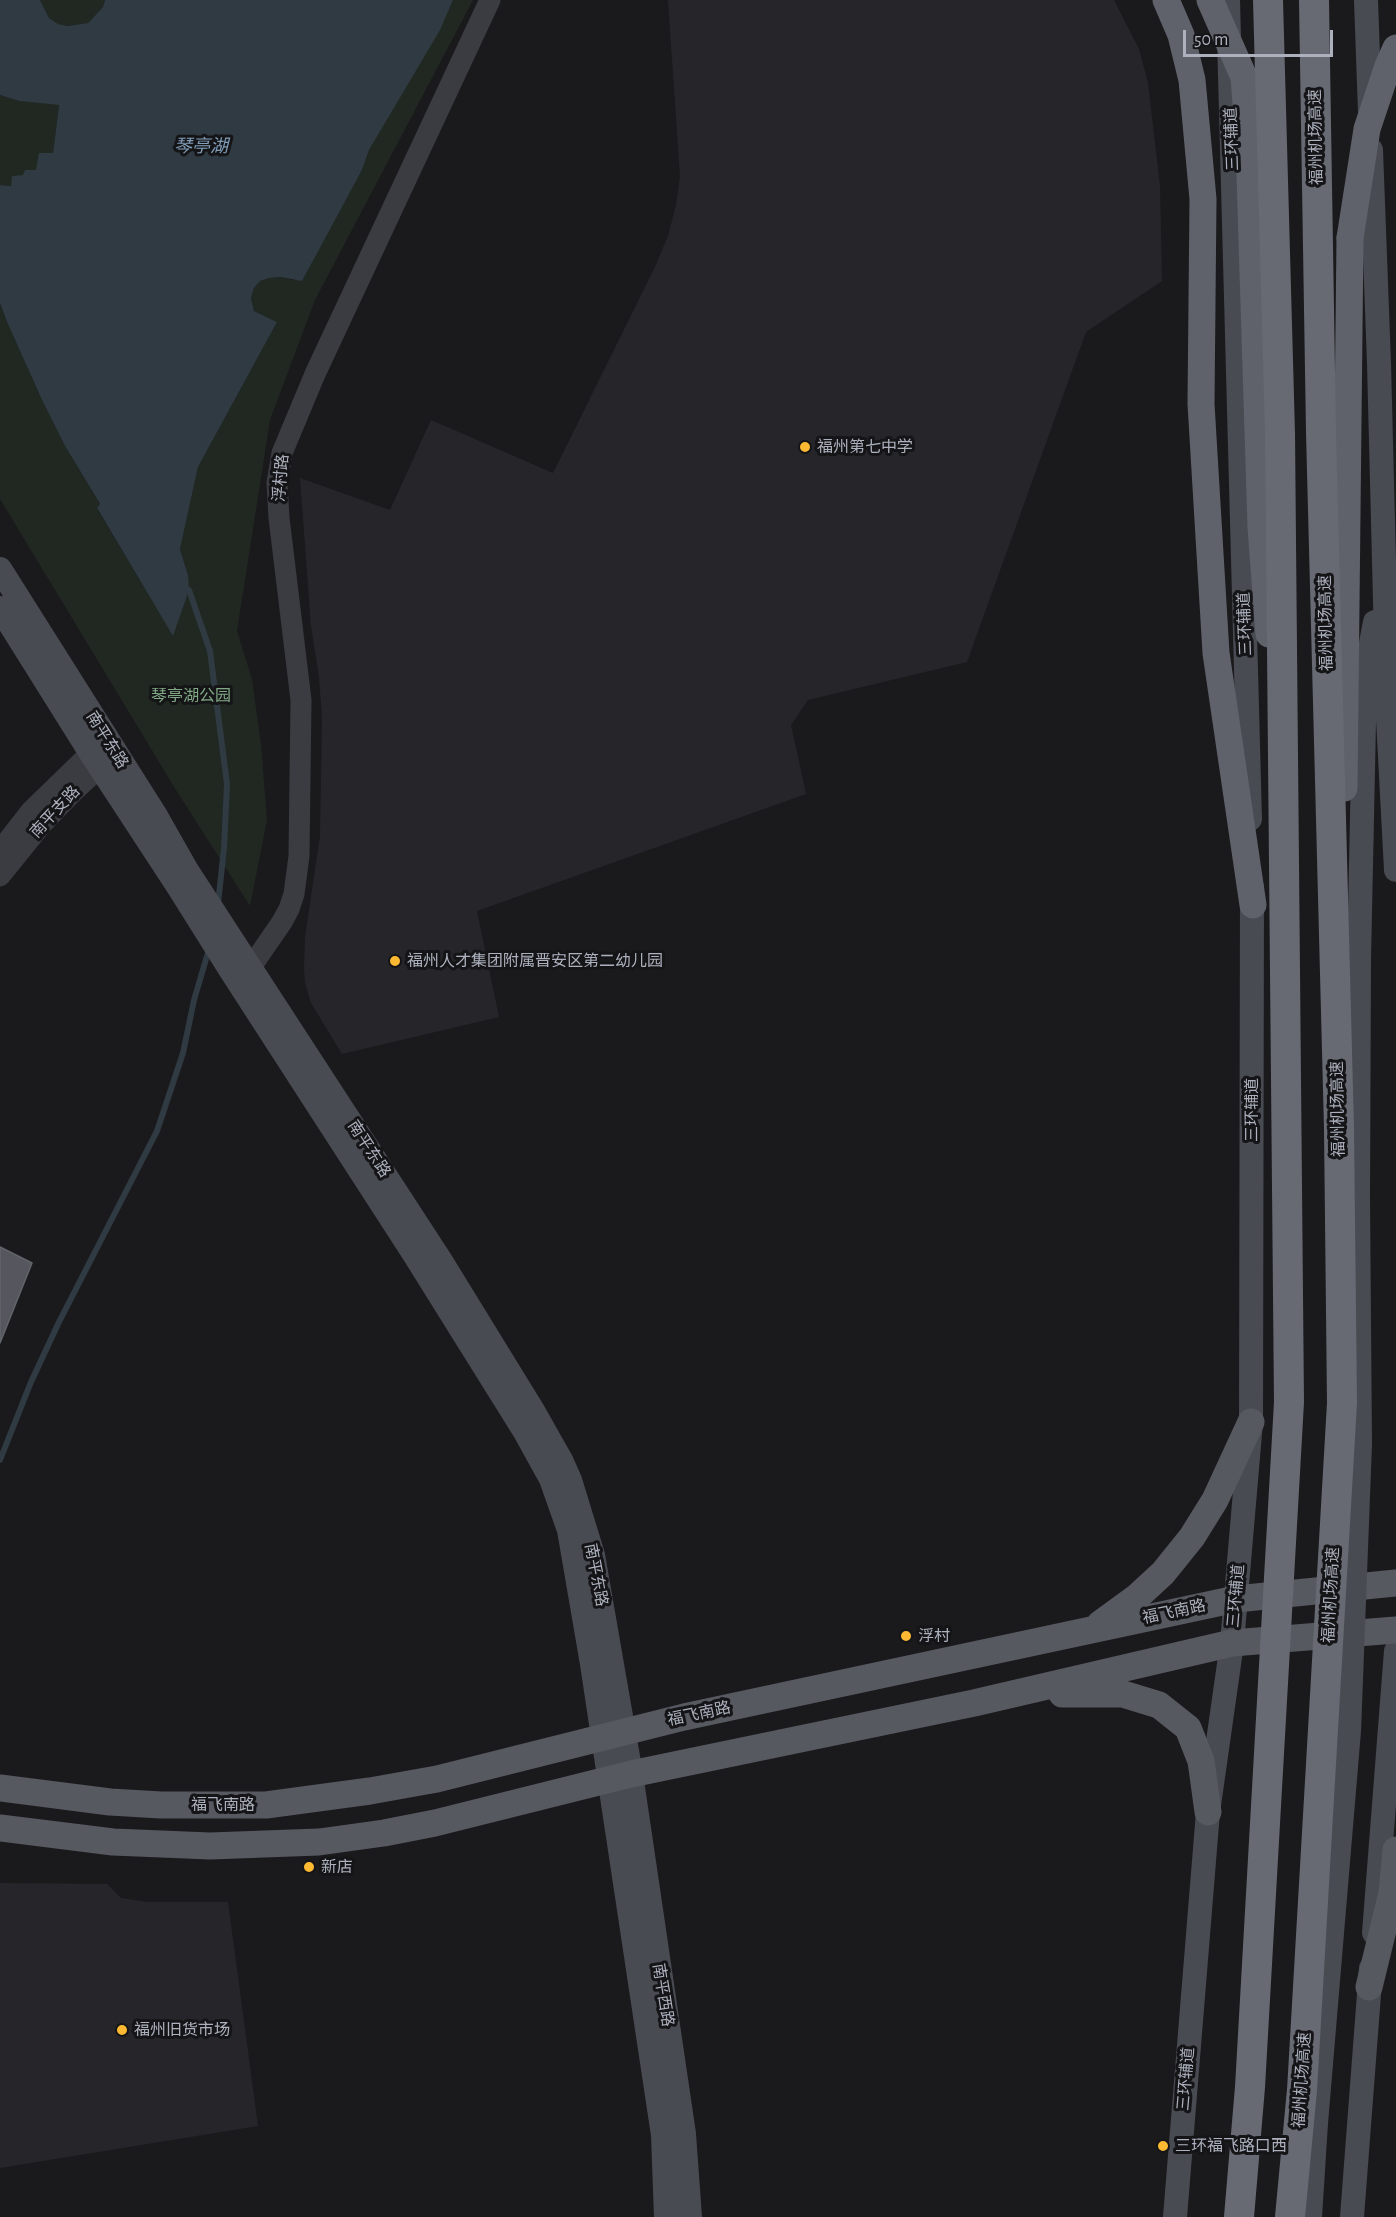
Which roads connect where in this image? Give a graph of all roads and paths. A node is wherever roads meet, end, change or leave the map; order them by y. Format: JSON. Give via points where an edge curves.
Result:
{"nodes":[{"id":1,"x":490,"y":0,"type":"edge"},
{"id":2,"x":1166,"y":0,"type":"edge"},
{"id":3,"x":1210,"y":0,"type":"edge"},
{"id":4,"x":1228,"y":0,"type":"edge"},
{"id":5,"x":1269,"y":0,"type":"edge"},
{"id":6,"x":1314,"y":0,"type":"edge"},
{"id":7,"x":1366,"y":0,"type":"edge"},
{"id":8,"x":1396,"y":48,"type":"edge"},
{"id":9,"x":0,"y":569,"type":"edge"},
{"id":10,"x":1384,"y":575,"type":"junction"},
{"id":11,"x":0,"y":608,"type":"edge"},
{"id":12,"x":103,"y":753,"type":"junction"},
{"id":13,"x":1284,"y":823,"type":"junction"},
{"id":14,"x":0,"y":851,"type":"edge"},
{"id":15,"x":1396,"y":870,"type":"edge"},
{"id":16,"x":0,"y":876,"type":"edge"},
{"id":17,"x":183,"y":878,"type":"junction"},
{"id":18,"x":1253,"y":905,"type":"junction"},
{"id":19,"x":240,"y":974,"type":"junction"},
{"id":20,"x":1339,"y":1128,"type":"junction"},
{"id":21,"x":1251,"y":1422,"type":"junction"},
{"id":22,"x":1396,"y":1583,"type":"edge"},
{"id":23,"x":1236,"y":1599,"type":"junction"},
{"id":24,"x":1091,"y":1630,"type":"junction"},
{"id":25,"x":1396,"y":1630,"type":"edge"},
{"id":26,"x":1232,"y":1643,"type":"junction"},
{"id":27,"x":1396,"y":1651,"type":"edge"},
{"id":28,"x":974,"y":1703,"type":"junction"},
{"id":29,"x":612,"y":1734,"type":"junction"},
{"id":30,"x":620,"y":1777,"type":"junction"},
{"id":31,"x":4,"y":1788,"type":"edge"},
{"id":32,"x":1208,"y":1812,"type":"junction"},
{"id":33,"x":0,"y":1828,"type":"edge"},
{"id":34,"x":1396,"y":1850,"type":"edge"},
{"id":35,"x":1369,"y":1987,"type":"junction"},
{"id":36,"x":666,"y":2217,"type":"edge"},
{"id":37,"x":690,"y":2217,"type":"edge"},
{"id":38,"x":1175,"y":2217,"type":"edge"},
{"id":39,"x":1239,"y":2217,"type":"edge"},
{"id":40,"x":1290,"y":2217,"type":"edge"},
{"id":41,"x":1310,"y":2217,"type":"edge"},
{"id":42,"x":1352,"y":2217,"type":"edge"}],
"edges":[{"from":1,"to":19,"type":"street","name":"浮村路","via":[[282,453],[277,483],[279,518],[301,700],[299,856],[289,909]]},
{"from":2,"to":18,"type":"highway","via":[[1181,35],[1192,80],[1203,199],[1201,404],[1216,653]]},
{"from":3,"to":13,"type":"highway","bridge":true,"via":[[1244,78],[1261,527]]},
{"from":4,"to":18,"type":"main road","name":"三环辅道"},
{"from":5,"to":13,"type":"highway","bridge":true,"via":[[1280,434]]},
{"from":6,"to":20,"type":"highway","name":"福州机场高速","bridge":true},
{"from":7,"to":10,"type":"main road"},
{"from":8,"to":20,"type":"highway","bridge":true,"via":[[1367,129],[1350,238]]},
{"from":9,"to":12,"type":"main road","name":"南平东路"},
{"from":10,"to":15,"type":"main road"},
{"from":10,"to":41,"type":"main road","bridge":true,"via":[[1365,675],[1359,959],[1360,1444],[1349,1731]]},
{"from":11,"to":12,"type":"main road","name":"南平东路"},
{"from":12,"to":14,"type":"street","name":"南平支路","via":[[31,811]]},
{"from":12,"to":16,"type":"street","name":"南平支路"},
{"from":12,"to":17,"type":"main road","name":"南平东路","via":[[156,816]]},
{"from":13,"to":39,"type":"highway","bridge":true,"via":[[1289,1402],[1250,2087]]},
{"from":17,"to":19,"type":"main road","name":"南平东路"},
{"from":17,"to":19,"type":"main road","name":"南平东路","via":[[235,943]]},
{"from":18,"to":21,"type":"main road","name":"三环辅道"},
{"from":19,"to":29,"type":"main road","name":"南平东路","via":[[441,1261],[562,1462],[593,1555]]},
{"from":20,"to":40,"type":"highway","name":"福州机场高速","bridge":true,"via":[[1342,1403],[1302,2090]]},
{"from":21,"to":23,"type":"main road","name":"三环辅道"},
{"from":21,"to":24,"type":"main road","via":[[1215,1500],[1192,1537],[1137,1597]]},
{"from":22,"to":23,"type":"main road","name":"福飞南路"},
{"from":23,"to":24,"type":"main road","name":"福飞南路"},
{"from":23,"to":26,"type":"main road","name":"三环辅道"},
{"from":24,"to":29,"type":"main road","name":"福飞南路"},
{"from":25,"to":26,"type":"main road"},
{"from":26,"to":28,"type":"main road"},
{"from":26,"to":32,"type":"main road","name":"三环辅道"},
{"from":27,"to":35,"type":"main road"},
{"from":28,"to":30,"type":"main road"},
{"from":28,"to":32,"type":"main road","via":[[1072,1693],[1123,1694],[1159,1705],[1188,1728],[1201,1761]]},
{"from":29,"to":30,"type":"main road","name":"南平东路"},
{"from":29,"to":31,"type":"main road","name":"福飞南路","via":[[437,1779],[266,1804],[110,1802]]},
{"from":30,"to":33,"type":"main road","via":[[424,1825],[319,1842],[150,1845]]},
{"from":30,"to":36,"type":"main road","name":"南平西路","via":[[663,2135]]},
{"from":30,"to":37,"type":"main road","name":"南平西路","via":[[684,2134]]},
{"from":32,"to":38,"type":"main road","name":"三环辅道"},
{"from":34,"to":35,"type":"main road","via":[[1392,1893]]},
{"from":35,"to":42,"type":"main road"}]}
